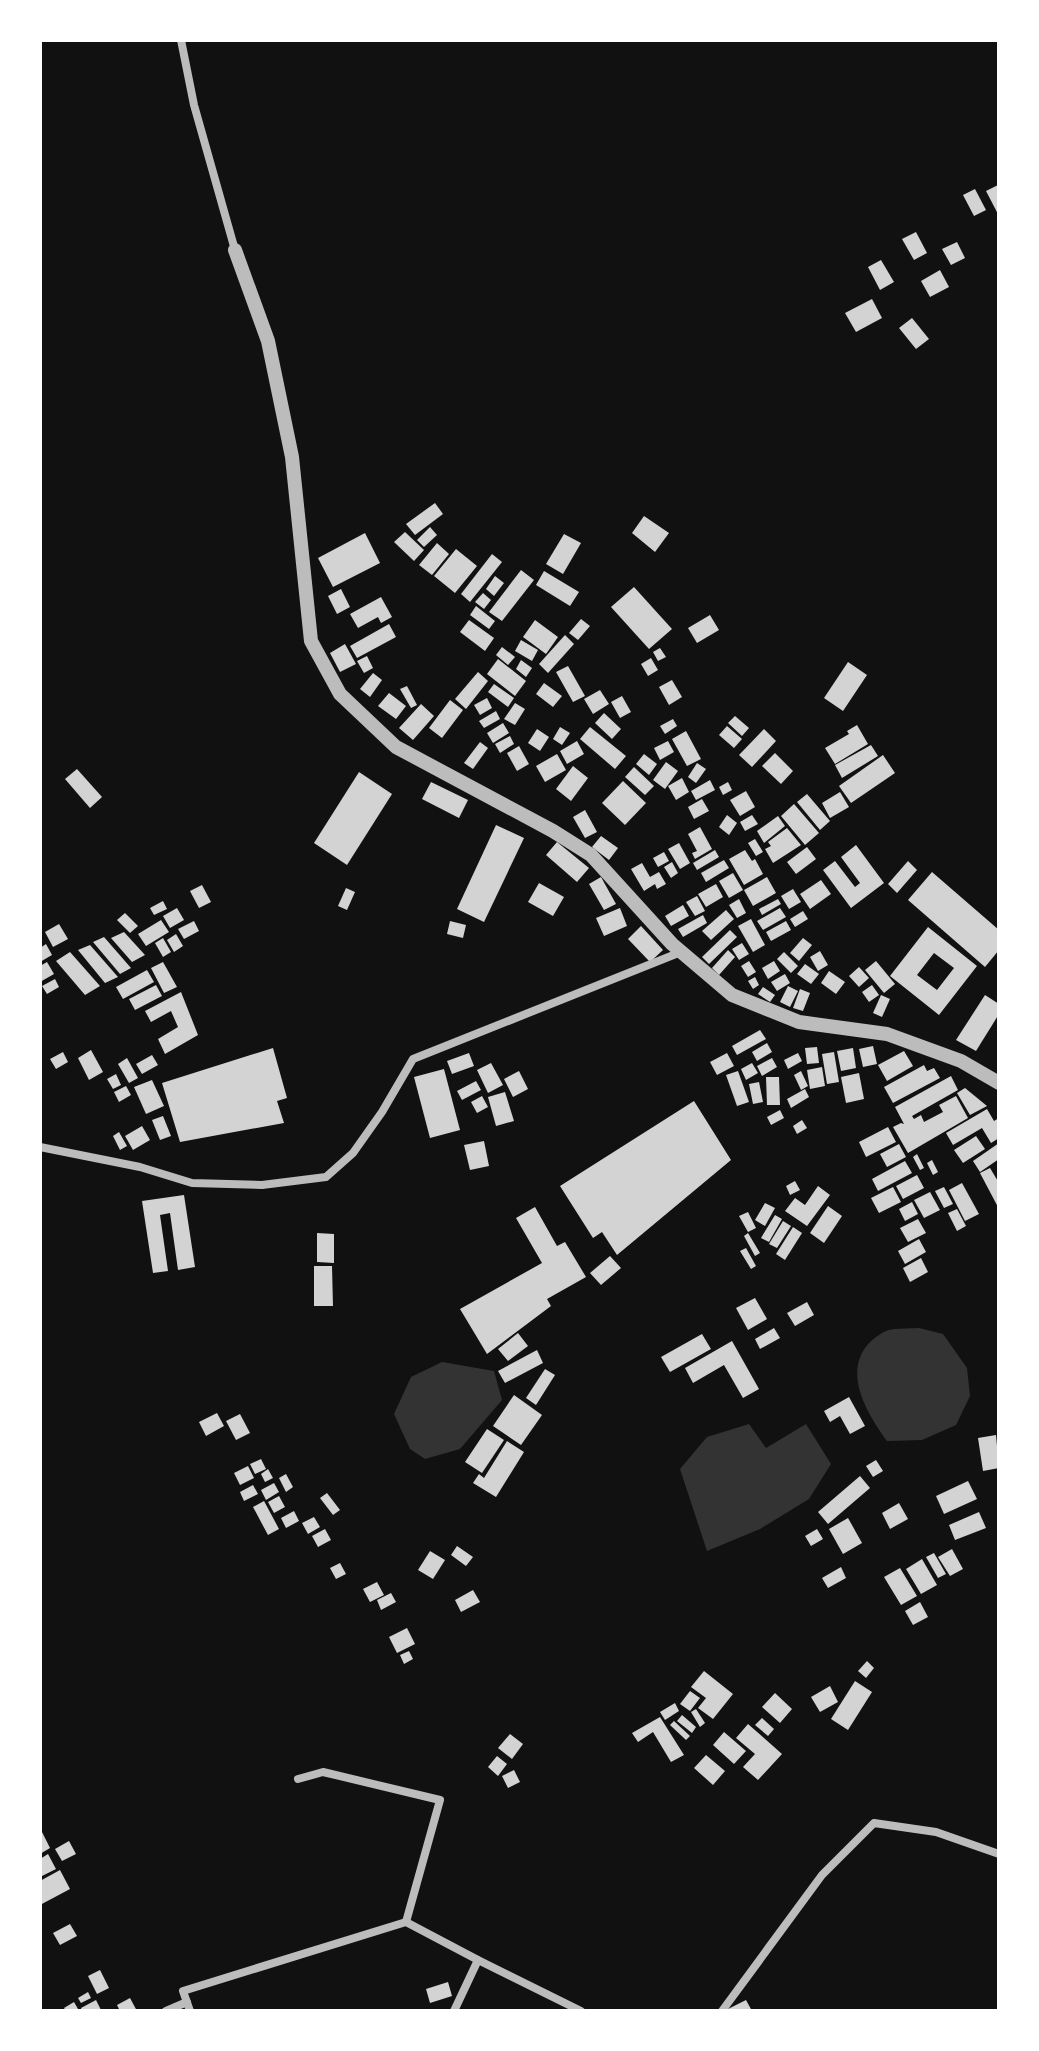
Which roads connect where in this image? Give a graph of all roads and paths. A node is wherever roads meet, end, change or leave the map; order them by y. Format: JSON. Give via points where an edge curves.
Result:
{"nodes":[{"id":1,"x":181,"y":40,"type":"edge"},
{"id":2,"x":235,"y":250,"type":"joint"},
{"id":3,"x":681,"y":952,"type":"junction"},
{"id":4,"x":999,"y":1083,"type":"edge"},
{"id":5,"x":40,"y":1147,"type":"edge"},
{"id":6,"x":298,"y":1779,"type":"dead end"},
{"id":7,"x":999,"y":1854,"type":"edge"},
{"id":8,"x":406,"y":1922,"type":"junction"},
{"id":9,"x":478,"y":1960,"type":"junction"},
{"id":10,"x":189,"y":2007,"type":"edge"},
{"id":11,"x":166,"y":2011,"type":"edge"},
{"id":12,"x":454,"y":2011,"type":"edge"},
{"id":13,"x":581,"y":2011,"type":"edge"},
{"id":14,"x":722,"y":2011,"type":"edge"}],
"edges":[{"from":1,"to":2,"type":"street"},
{"from":2,"to":3,"type":"street","via":[[268,341],[292,457],[311,641],[340,694],[396,747],[591,855]]},
{"from":3,"to":4,"type":"street","via":[[732,995],[799,1022],[887,1034],[961,1061]]},
{"from":3,"to":5,"type":"street","via":[[413,1059],[360,1143],[326,1177],[262,1185],[192,1183]]},
{"from":6,"to":8,"type":"street","via":[[323,1772],[440,1800]]},
{"from":7,"to":14,"type":"street","via":[[936,1832],[874,1823],[822,1875]]},
{"from":8,"to":9,"type":"street"},
{"from":8,"to":10,"type":"street","via":[[183,1991]]},
{"from":9,"to":12,"type":"street"},
{"from":9,"to":13,"type":"street"},
{"from":10,"to":11,"type":"street"}]}
